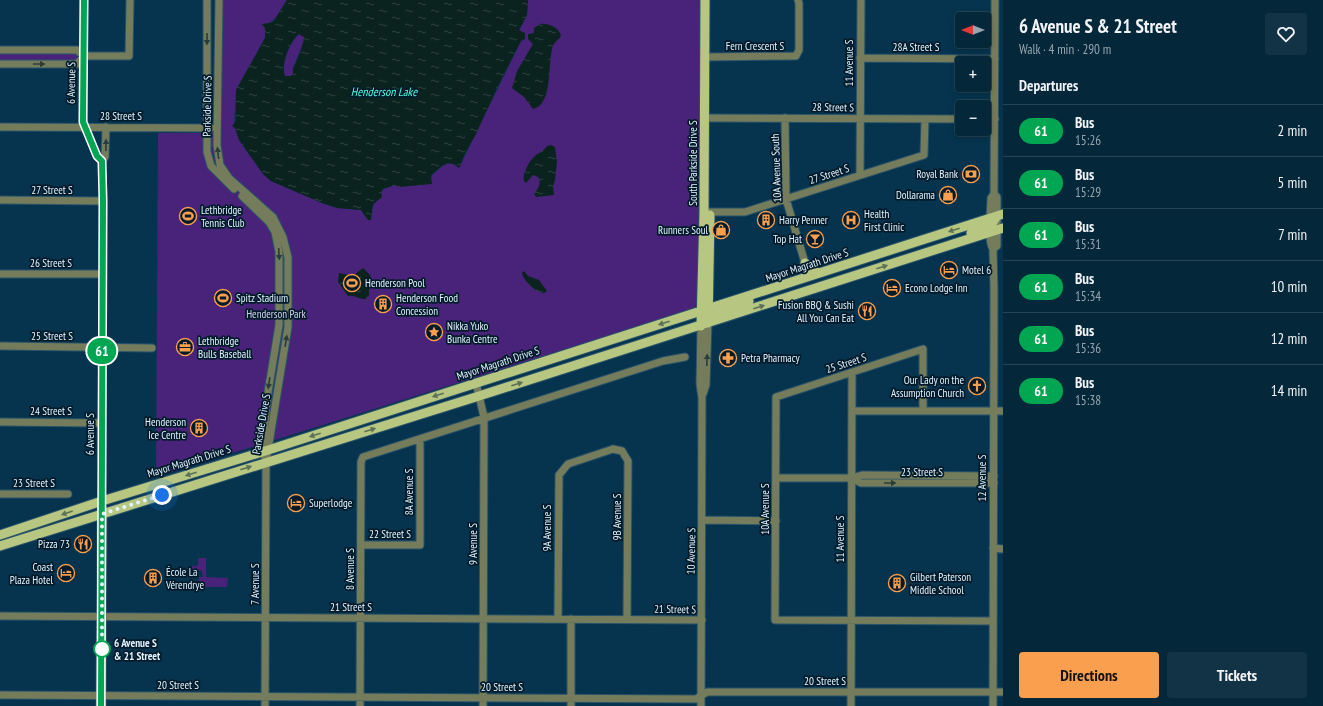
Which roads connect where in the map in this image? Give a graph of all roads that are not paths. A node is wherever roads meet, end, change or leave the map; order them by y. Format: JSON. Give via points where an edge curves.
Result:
{"nodes":[{"id":1,"x":84,"y":0,"type":"edge"},
{"id":2,"x":130,"y":0,"type":"edge"},
{"id":3,"x":208,"y":0,"type":"edge"},
{"id":4,"x":219,"y":0,"type":"edge"},
{"id":5,"x":705,"y":0,"type":"edge"},
{"id":6,"x":711,"y":0,"type":"edge"},
{"id":7,"x":798,"y":0,"type":"edge"},
{"id":8,"x":861,"y":0,"type":"edge"},
{"id":9,"x":995,"y":0,"type":"edge"},
{"id":10,"x":999,"y":18,"type":"edge"},
{"id":11,"x":0,"y":50,"type":"edge"},
{"id":12,"x":84,"y":56,"type":"junction"},
{"id":13,"x":708,"y":57,"type":"junction"},
{"id":14,"x":860,"y":58,"type":"junction"},
{"id":15,"x":995,"y":58,"type":"junction"},
{"id":16,"x":0,"y":64,"type":"edge"},
{"id":17,"x":708,"y":118,"type":"junction"},
{"id":18,"x":786,"y":118,"type":"junction"},
{"id":19,"x":860,"y":118,"type":"junction"},
{"id":20,"x":925,"y":120,"type":"junction"},
{"id":21,"x":955,"y":120,"type":"edge"},
{"id":22,"x":991,"y":120,"type":"edge"},
{"id":23,"x":995,"y":120,"type":"junction"},
{"id":24,"x":0,"y":127,"type":"edge"},
{"id":25,"x":85,"y":127,"type":"junction"},
{"id":26,"x":106,"y":127,"type":"junction"},
{"id":27,"x":207,"y":128,"type":"junction"},
{"id":28,"x":217,"y":128,"type":"junction"},
{"id":29,"x":102,"y":161,"type":"junction"},
{"id":30,"x":860,"y":175,"type":"junction"},
{"id":31,"x":786,"y":199,"type":"junction"},
{"id":32,"x":0,"y":200,"type":"edge"},
{"id":33,"x":103,"y":201,"type":"junction"},
{"id":34,"x":707,"y":212,"type":"junction"},
{"id":35,"x":997,"y":223,"type":"edge"},
{"id":36,"x":805,"y":263,"type":"junction"},
{"id":37,"x":819,"y":273,"type":"junction"},
{"id":38,"x":0,"y":274,"type":"edge"},
{"id":39,"x":103,"y":274,"type":"junction"},
{"id":40,"x":802,"y":279,"type":"junction"},
{"id":41,"x":705,"y":318,"type":"junction"},
{"id":42,"x":0,"y":346,"type":"edge"},
{"id":43,"x":102,"y":347,"type":"junction"},
{"id":44,"x":152,"y":348,"type":"dead end"},
{"id":45,"x":684,"y":357,"type":"dead end"},
{"id":46,"x":852,"y":373,"type":"junction"},
{"id":47,"x":476,"y":383,"type":"junction"},
{"id":48,"x":479,"y":396,"type":"junction"},
{"id":49,"x":776,"y":398,"type":"joint"},
{"id":50,"x":852,"y":411,"type":"junction"},
{"id":51,"x":922,"y":411,"type":"junction"},
{"id":52,"x":993,"y":411,"type":"junction"},
{"id":53,"x":1003,"y":411,"type":"edge"},
{"id":54,"x":484,"y":417,"type":"junction"},
{"id":55,"x":0,"y":422,"type":"edge"},
{"id":56,"x":102,"y":423,"type":"junction"},
{"id":57,"x":420,"y":439,"type":"junction"},
{"id":58,"x":266,"y":450,"type":"junction"},
{"id":59,"x":589,"y":457,"type":"joint"},
{"id":60,"x":266,"y":462,"type":"junction"},
{"id":61,"x":776,"y":478,"type":"junction"},
{"id":62,"x":852,"y":478,"type":"junction"},
{"id":63,"x":994,"y":480,"type":"junction"},
{"id":64,"x":0,"y":494,"type":"edge"},
{"id":65,"x":68,"y":494,"type":"dead end"},
{"id":66,"x":102,"y":501,"type":"junction"},
{"id":67,"x":102,"y":514,"type":"junction"},
{"id":68,"x":702,"y":520,"type":"junction"},
{"id":69,"x":776,"y":521,"type":"junction"},
{"id":70,"x":0,"y":535,"type":"edge"},
{"id":71,"x":361,"y":545,"type":"junction"},
{"id":72,"x":420,"y":545,"type":"joint"},
{"id":73,"x":0,"y":546,"type":"edge"},
{"id":74,"x":993,"y":548,"type":"junction"},
{"id":75,"x":1003,"y":549,"type":"edge"},
{"id":76,"x":0,"y":616,"type":"edge"},
{"id":77,"x":102,"y":616,"type":"junction"},
{"id":78,"x":265,"y":617,"type":"junction"},
{"id":79,"x":360,"y":618,"type":"junction"},
{"id":80,"x":483,"y":618,"type":"junction"},
{"id":81,"x":558,"y":618,"type":"junction"},
{"id":82,"x":571,"y":619,"type":"junction"},
{"id":83,"x":627,"y":619,"type":"junction"},
{"id":84,"x":702,"y":620,"type":"junction"},
{"id":85,"x":851,"y":621,"type":"junction"},
{"id":86,"x":993,"y":621,"type":"junction"},
{"id":87,"x":851,"y":692,"type":"junction"},
{"id":88,"x":993,"y":692,"type":"junction"},
{"id":89,"x":1003,"y":692,"type":"edge"},
{"id":90,"x":701,"y":694,"type":"junction"},
{"id":91,"x":0,"y":695,"type":"edge"},
{"id":92,"x":101,"y":696,"type":"junction"},
{"id":93,"x":265,"y":696,"type":"junction"},
{"id":94,"x":360,"y":698,"type":"junction"},
{"id":95,"x":483,"y":698,"type":"junction"},
{"id":96,"x":571,"y":702,"type":"edge"},
{"id":97,"x":101,"y":706,"type":"edge"},
{"id":98,"x":265,"y":706,"type":"edge"},
{"id":99,"x":360,"y":706,"type":"edge"},
{"id":100,"x":483,"y":706,"type":"edge"},
{"id":101,"x":701,"y":706,"type":"edge"},
{"id":102,"x":851,"y":706,"type":"edge"},
{"id":103,"x":993,"y":706,"type":"edge"}],
"edges":[{"from":1,"to":12,"type":"street","name":"6 Avenue S"},
{"from":2,"to":12,"type":"street","via":[[129,56]]},
{"from":3,"to":27,"type":"street","name":"Parkside Drive S","one_way":true},
{"from":4,"to":28,"type":"street","name":"Parkside Drive S"},
{"from":5,"to":13,"type":"main road","name":"South Parkside Drive S"},
{"from":6,"to":13,"type":"main road","name":"South Parkside Drive S"},
{"from":7,"to":13,"type":"street","name":"Fern Crescent S","via":[[799,50],[796,56]]},
{"from":8,"to":14,"type":"street","name":"11 Avenue S"},
{"from":9,"to":10,"type":"street","name":"12 Avenue S"},
{"from":10,"to":15,"type":"street","name":"12 Avenue S"},
{"from":11,"to":12,"type":"street","via":[[77,50]]},
{"from":16,"to":12,"type":"street","one_way":true,"via":[[77,64]]},
{"from":12,"to":25,"type":"street","name":"6 Avenue S"},
{"from":13,"to":17,"type":"main road","name":"South Parkside Drive S"},
{"from":14,"to":15,"type":"street","name":"28A Street S"},
{"from":14,"to":19,"type":"street","name":"11 Avenue S"},
{"from":15,"to":23,"type":"street","name":"12 Avenue S"},
{"from":17,"to":18,"type":"street","name":"28 Street S"},
{"from":17,"to":34,"type":"main road","name":"South Parkside Drive S"},
{"from":18,"to":19,"type":"street","name":"28 Street S"},
{"from":18,"to":31,"type":"street","name":"10A Avenue South"},
{"from":19,"to":20,"type":"street","name":"28 Street S"},
{"from":19,"to":30,"type":"street","name":"11 Avenue S"},
{"from":20,"to":21,"type":"street","name":"28 Street S"},
{"from":20,"to":30,"type":"street","name":"27 Street S","via":[[924,155]]},
{"from":22,"to":23,"type":"street"},
{"from":23,"to":35,"type":"street","name":"12 Avenue S","via":[[994,194],[991,198]]},
{"from":24,"to":25,"type":"street","name":"28 Street S"},
{"from":25,"to":26,"type":"street","name":"28 Street S"},
{"from":25,"to":29,"type":"street","name":"6 Avenue S","via":[[97,156]]},
{"from":26,"to":27,"type":"street","name":"28 Street S"},
{"from":29,"to":26,"type":"street","name":"6 Avenue S","one_way":true,"via":[[106,157]]},
{"from":27,"to":28,"type":"street","name":"28 Street S"},
{"from":27,"to":58,"type":"street","name":"Parkside Drive S","one_way":true,"via":[[207,152],[211,166],[266,218],[275,232],[279,247],[278,325],[268,392]]},
{"from":58,"to":28,"type":"street","name":"Parkside Drive S","one_way":true,"via":[[288,327],[288,252],[281,230],[273,217],[224,172],[218,154]]},
{"from":29,"to":33,"type":"street","name":"6 Avenue S"},
{"from":30,"to":31,"type":"street","name":"27 Street S"},
{"from":31,"to":34,"type":"street","name":"27 Street S","via":[[745,212]]},
{"from":31,"to":36,"type":"street","name":"10A Avenue South"},
{"from":32,"to":33,"type":"street","name":"27 Street S"},
{"from":33,"to":39,"type":"street","name":"6 Avenue S"},
{"from":34,"to":41,"type":"main road","name":"South Parkside Drive S"},
{"from":35,"to":37,"type":"main road","name":"Mayor Magrath Drive S","one_way":true},
{"from":41,"to":35,"type":"main road","name":"Mayor Magrath Drive S","one_way":true,"via":[[907,259]]},
{"from":35,"to":52,"type":"street","name":"12 Avenue S","via":[[996,246],[993,249]]},
{"from":36,"to":37,"type":"main road"},
{"from":36,"to":40,"type":"main road","via":[[806,270]]},
{"from":37,"to":40,"type":"main road","name":"Mayor Magrath Drive S"},
{"from":38,"to":39,"type":"street","name":"26 Street S"},
{"from":39,"to":43,"type":"street","name":"6 Avenue S"},
{"from":40,"to":41,"type":"main road","name":"Mayor Magrath Drive S"},
{"from":41,"to":47,"type":"main road","name":"Mayor Magrath Drive S","one_way":true},
{"from":48,"to":41,"type":"main road","name":"Mayor Magrath Drive S","one_way":true,"via":[[614,353]]},
{"from":41,"to":68,"type":"street","name":"10 Avenue S","via":[[700,384]]},
{"from":42,"to":43,"type":"street","name":"25 Street S"},
{"from":43,"to":44,"type":"street","name":"25 Street S"},
{"from":43,"to":56,"type":"street","name":"6 Avenue S"},
{"from":45,"to":54,"type":"street","via":[[662,361]]},
{"from":46,"to":49,"type":"street","name":"25 Street S"},
{"from":46,"to":50,"type":"street","name":"11 Avenue S"},
{"from":46,"to":51,"type":"street","name":"25 Street S","via":[[923,349]]},
{"from":47,"to":48,"type":"street","name":"9 Avenue S"},
{"from":47,"to":58,"type":"main road","name":"Mayor Magrath Drive S","one_way":true},
{"from":48,"to":54,"type":"street","name":"9 Avenue S"},
{"from":60,"to":48,"type":"main road","name":"Mayor Magrath Drive S","one_way":true},
{"from":49,"to":61,"type":"street","name":"10A Avenue S"},
{"from":50,"to":51,"type":"street"},
{"from":50,"to":62,"type":"street","name":"11 Avenue S"},
{"from":51,"to":52,"type":"street"},
{"from":52,"to":53,"type":"street"},
{"from":52,"to":63,"type":"street","name":"12 Avenue S"},
{"from":54,"to":57,"type":"street"},
{"from":54,"to":80,"type":"street","name":"9 Avenue S"},
{"from":55,"to":56,"type":"street","name":"24 Street S"},
{"from":56,"to":66,"type":"street","name":"6 Avenue S"},
{"from":57,"to":71,"type":"street","name":"8 Avenue S","via":[[363,457]]},
{"from":57,"to":72,"type":"street","name":"8A Avenue S"},
{"from":58,"to":60,"type":"street","name":"Parkside Drive S"},
{"from":58,"to":66,"type":"main road","name":"Mayor Magrath Drive S","one_way":true},
{"from":59,"to":81,"type":"street","name":"9A Avenue S","via":[[568,464],[558,478]]},
{"from":59,"to":83,"type":"street","name":"9B Avenue S","via":[[616,449],[623,452],[628,460]]},
{"from":67,"to":60,"type":"main road","name":"Mayor Magrath Drive S","one_way":true},
{"from":60,"to":78,"type":"street","name":"7 Avenue S"},
{"from":61,"to":62,"type":"street","name":"23 Street S"},
{"from":61,"to":69,"type":"street","name":"10A Avenue S"},
{"from":62,"to":63,"type":"street","name":"23 Street S","via":[[862,475]]},
{"from":62,"to":85,"type":"street","name":"11 Avenue S"},
{"from":63,"to":74,"type":"street","name":"12 Avenue S"},
{"from":64,"to":65,"type":"street","name":"23 Street S"},
{"from":66,"to":67,"type":"main road","name":"6 Avenue S"},
{"from":66,"to":70,"type":"main road","name":"Mayor Magrath Drive S","one_way":true},
{"from":67,"to":73,"type":"main road","name":"Mayor Magrath Drive S"},
{"from":67,"to":77,"type":"main road","name":"6 Avenue S"},
{"from":68,"to":69,"type":"street"},
{"from":68,"to":84,"type":"street","name":"10 Avenue S"},
{"from":69,"to":85,"type":"street","name":"10A Avenue S","via":[[775,620]]},
{"from":71,"to":72,"type":"street","name":"22 Street S"},
{"from":71,"to":79,"type":"street","name":"8 Avenue S"},
{"from":74,"to":75,"type":"street"},
{"from":74,"to":86,"type":"street","name":"12 Avenue S"},
{"from":76,"to":77,"type":"street","name":"21 Street S"},
{"from":77,"to":78,"type":"street","name":"21 Street S"},
{"from":77,"to":92,"type":"main road","name":"6 Avenue S"},
{"from":78,"to":79,"type":"street","name":"21 Street S"},
{"from":78,"to":93,"type":"street","name":"7 Avenue S"},
{"from":79,"to":80,"type":"street","name":"21 Street S"},
{"from":79,"to":94,"type":"street","name":"8 Avenue S"},
{"from":80,"to":81,"type":"street","name":"21 Street S"},
{"from":80,"to":95,"type":"street","name":"9 Avenue S"},
{"from":81,"to":82,"type":"street","name":"21 Street S"},
{"from":82,"to":83,"type":"street","name":"21 Street S"},
{"from":82,"to":96,"type":"street"},
{"from":83,"to":84,"type":"street","name":"21 Street S"},
{"from":84,"to":90,"type":"street","name":"10 Avenue S"},
{"from":85,"to":86,"type":"street"},
{"from":85,"to":87,"type":"street","name":"11 Avenue S"},
{"from":86,"to":88,"type":"street","name":"12 Avenue S"},
{"from":87,"to":88,"type":"street","name":"20 Street S"},
{"from":87,"to":90,"type":"street","name":"20 Street S"},
{"from":87,"to":102,"type":"street","name":"11 Avenue S"},
{"from":88,"to":89,"type":"street","name":"20 Street S"},
{"from":88,"to":103,"type":"street","name":"12 Avenue S"},
{"from":90,"to":96,"type":"street","name":"20 Street S","via":[[696,698]]},
{"from":90,"to":101,"type":"street","name":"10 Avenue S"},
{"from":91,"to":92,"type":"street","name":"20 Street S"},
{"from":92,"to":93,"type":"street","name":"20 Street S"},
{"from":92,"to":97,"type":"main road","name":"6 Avenue S"},
{"from":93,"to":94,"type":"street","name":"20 Street S"},
{"from":93,"to":98,"type":"street","name":"7 Avenue S"},
{"from":94,"to":95,"type":"street","name":"20 Street S"},
{"from":94,"to":99,"type":"street","name":"8 Avenue S"},
{"from":95,"to":96,"type":"street","name":"20 Street S"},
{"from":95,"to":100,"type":"street","name":"9 Avenue S"}]}
